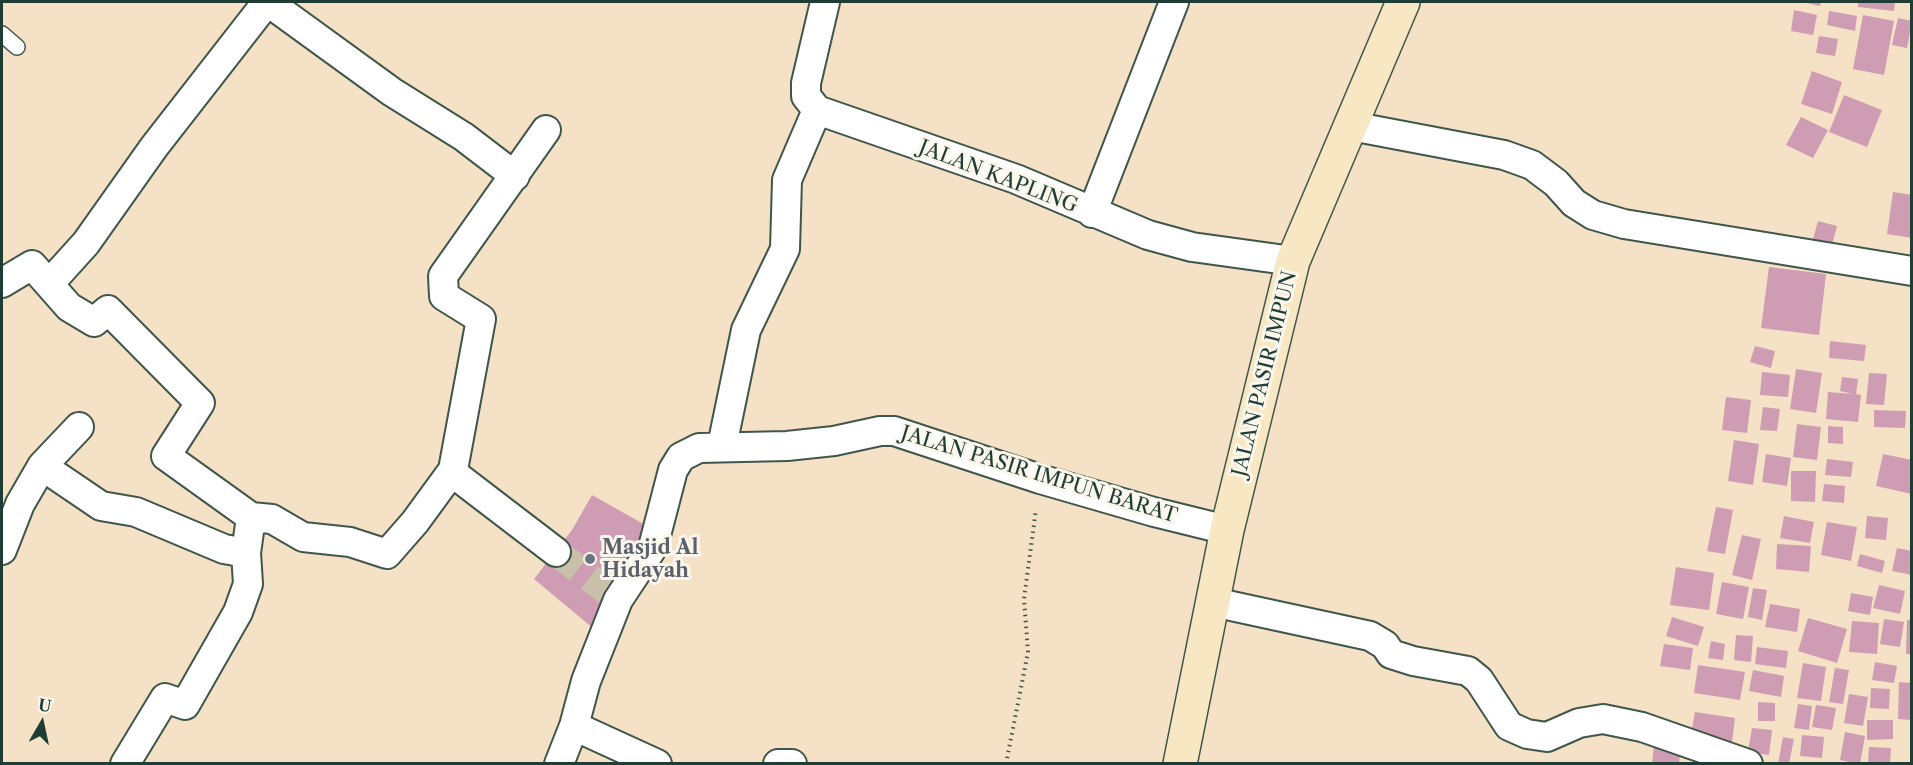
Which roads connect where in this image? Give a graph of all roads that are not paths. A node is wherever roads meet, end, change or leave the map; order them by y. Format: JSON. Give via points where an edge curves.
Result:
{"nodes":[{"id":1,"x":267,"y":2,"type":"edge"},
{"id":2,"x":825,"y":2,"type":"edge"},
{"id":3,"x":1174,"y":2,"type":"edge"},
{"id":4,"x":1403,"y":2,"type":"edge"},
{"id":5,"x":2,"y":34,"type":"edge"},
{"id":6,"x":17,"y":47,"type":"dead end"},
{"id":7,"x":817,"y":111,"type":"junction"},
{"id":8,"x":1351,"y":126,"type":"junction"},
{"id":9,"x":546,"y":129,"type":"dead end"},
{"id":10,"x":515,"y":176,"type":"junction"},
{"id":11,"x":1092,"y":213,"type":"junction"},
{"id":12,"x":1293,"y":261,"type":"junction"},
{"id":13,"x":1911,"y":271,"type":"edge"},
{"id":14,"x":2,"y":284,"type":"edge"},
{"id":15,"x":49,"y":284,"type":"junction"},
{"id":16,"x":79,"y":427,"type":"dead end"},
{"id":17,"x":722,"y":446,"type":"junction"},
{"id":18,"x":42,"y":466,"type":"junction"},
{"id":19,"x":453,"y":470,"type":"junction"},
{"id":20,"x":251,"y":517,"type":"junction"},
{"id":21,"x":1227,"y":530,"type":"junction"},
{"id":22,"x":2,"y":550,"type":"edge"},
{"id":23,"x":556,"y":552,"type":"tunnel mouth"},
{"id":24,"x":246,"y":553,"type":"junction"},
{"id":25,"x":1213,"y":602,"type":"junction"},
{"id":26,"x":574,"y":726,"type":"junction"},
{"id":27,"x":125,"y":764,"type":"edge"},
{"id":28,"x":559,"y":764,"type":"edge"},
{"id":29,"x":657,"y":764,"type":"edge"},
{"id":30,"x":778,"y":764,"type":"edge"},
{"id":31,"x":792,"y":764,"type":"edge"},
{"id":32,"x":1180,"y":764,"type":"edge"},
{"id":33,"x":1748,"y":764,"type":"edge"}],
"edges":[{"from":1,"to":10,"type":"street"},
{"from":1,"to":15,"type":"street","via":[[154,147],[86,243]]},
{"from":2,"to":7,"type":"street","via":[[806,83],[806,96]]},
{"from":3,"to":11,"type":"street"},
{"from":4,"to":8,"type":"street","name":"JALAN PASIR IMPUN"},
{"from":5,"to":6,"type":"lane"},
{"from":7,"to":11,"type":"street","name":"JALAN KAPLING","via":[[1016,179]]},
{"from":7,"to":17,"type":"street","via":[[787,180],[785,249],[746,330]]},
{"from":8,"to":12,"type":"street","name":"JALAN PASIR IMPUN"},
{"from":8,"to":13,"type":"street","via":[[1504,155],[1532,165],[1574,203],[1593,215],[1624,225]]},
{"from":9,"to":10,"type":"street"},
{"from":10,"to":19,"type":"street","via":[[443,276],[444,296],[481,319]]},
{"from":11,"to":12,"type":"street","name":"JALAN KAPLING","via":[[1192,247]]},
{"from":12,"to":21,"type":"street","name":"JALAN PASIR IMPUN"},
{"from":14,"to":15,"type":"street","via":[[32,264]]},
{"from":15,"to":20,"type":"street","via":[[69,307],[94,322],[108,310],[200,402],[166,456]]},
{"from":16,"to":18,"type":"street"},
{"from":17,"to":21,"type":"street","name":"JALAN PASIR IMPUN BARAT","via":[[787,446],[894,431],[1154,512]]},
{"from":17,"to":26,"type":"street","name":"JALAN PASIR IMPUN BARAT","via":[[699,447],[681,457],[673,470],[653,547],[613,596]]},
{"from":18,"to":22,"type":"street","via":[[20,504]]},
{"from":18,"to":24,"type":"street","via":[[102,506],[136,512],[224,549]]},
{"from":19,"to":20,"type":"street","via":[[387,554],[350,542],[303,537],[272,519]]},
{"from":19,"to":23,"type":"street"},
{"from":20,"to":24,"type":"street"},
{"from":21,"to":25,"type":"street","name":"JALAN PASIR IMPUN"},
{"from":24,"to":27,"type":"street","via":[[248,584],[218,649],[184,705],[165,698]]},
{"from":25,"to":32,"type":"street","name":"JALAN PASIR IMPUN"},
{"from":25,"to":33,"type":"street","via":[[1370,636],[1391,654],[1467,671],[1479,680],[1509,726],[1527,734],[1547,737],[1579,723],[1603,719],[1642,727]]},
{"from":26,"to":28,"type":"street","name":"JALAN PASIR IMPUN BARAT"},
{"from":26,"to":29,"type":"street"},
{"from":30,"to":31,"type":"street"}]}
